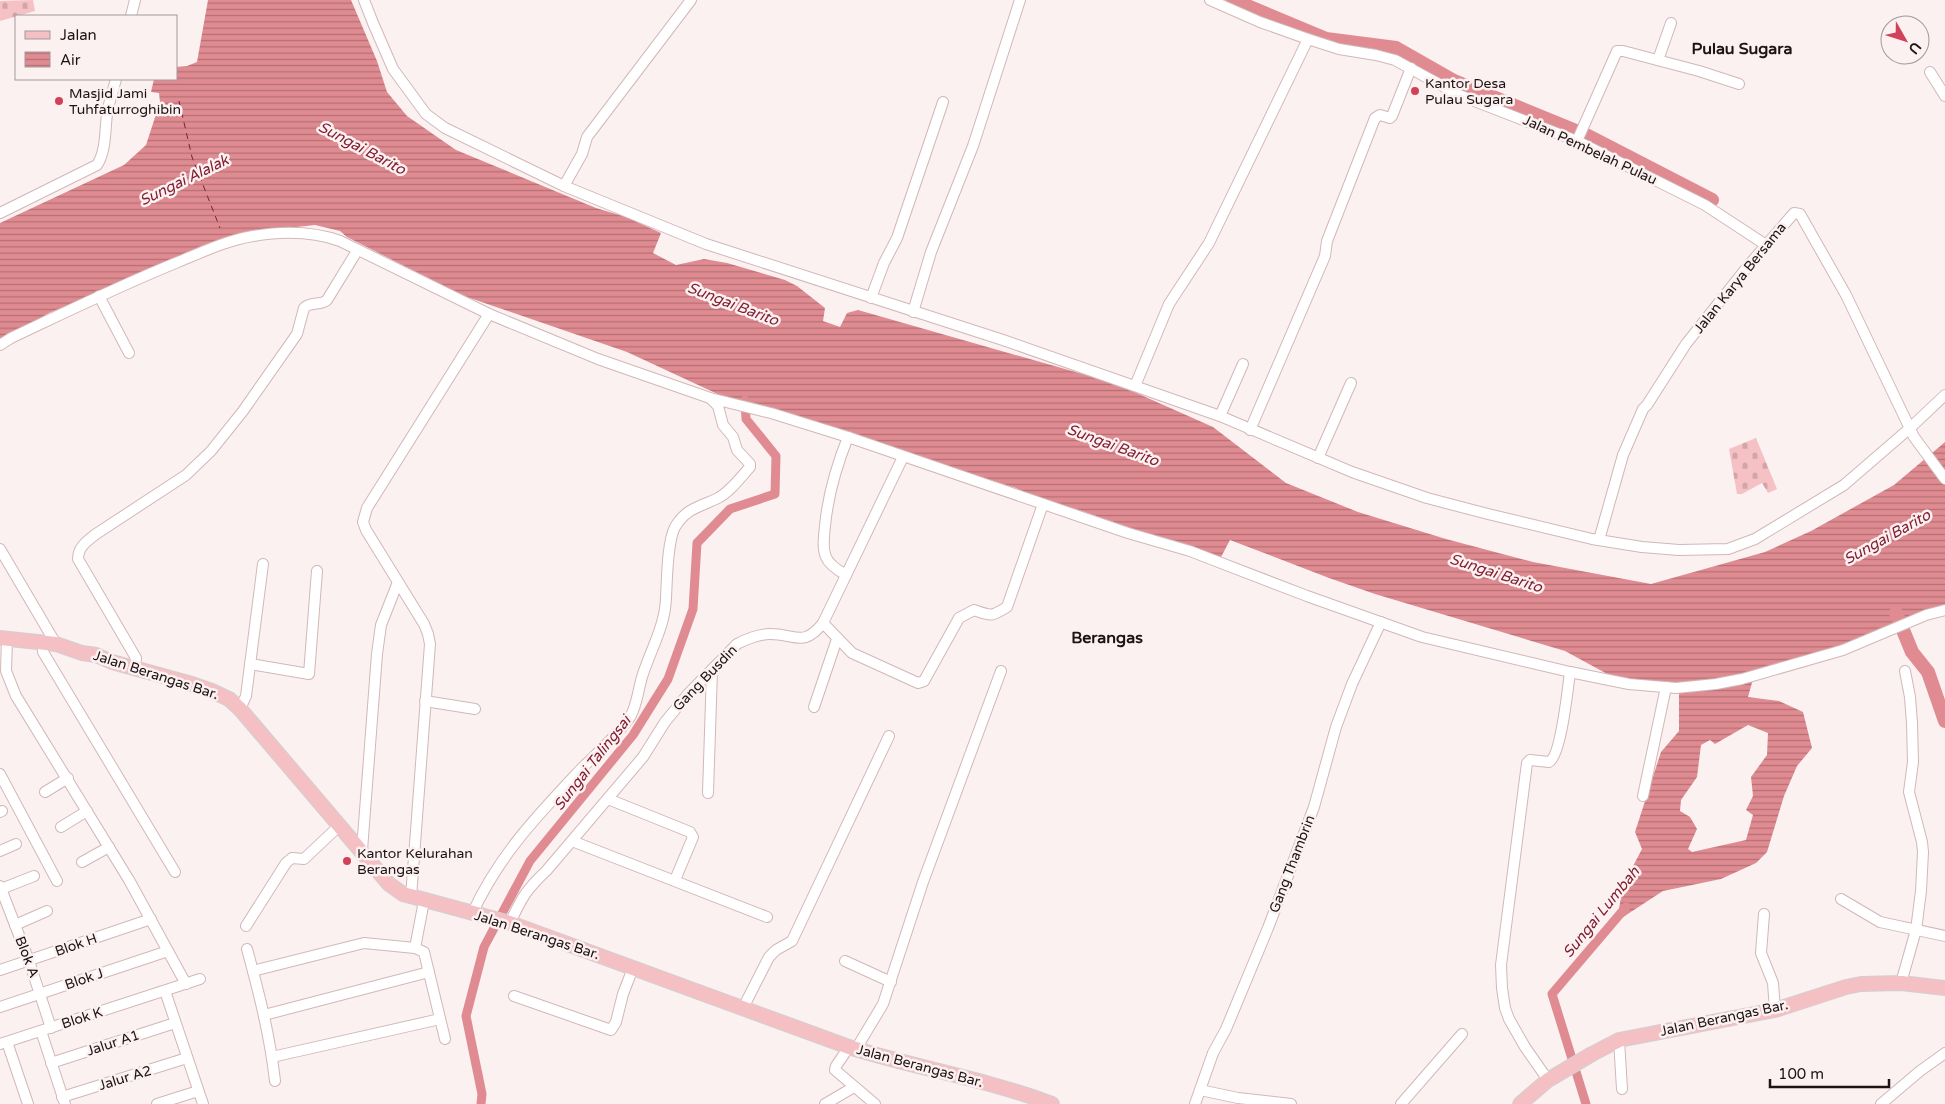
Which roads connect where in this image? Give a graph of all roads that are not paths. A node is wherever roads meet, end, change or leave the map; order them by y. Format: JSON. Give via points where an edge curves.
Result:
{"nodes":[{"id":1,"x":135,"y":0,"type":"edge"},
{"id":2,"x":364,"y":0,"type":"edge"},
{"id":3,"x":690,"y":0,"type":"edge"},
{"id":4,"x":1020,"y":0,"type":"edge"},
{"id":5,"x":1210,"y":0,"type":"edge"},
{"id":6,"x":131,"y":15,"type":"edge"},
{"id":7,"x":1671,"y":23,"type":"dead end"},
{"id":8,"x":1308,"y":39,"type":"junction"},
{"id":9,"x":1658,"y":60,"type":"junction"},
{"id":10,"x":1411,"y":68,"type":"junction"},
{"id":11,"x":1930,"y":72,"type":"dead end"},
{"id":12,"x":116,"y":80,"type":"edge"},
{"id":13,"x":1739,"y":84,"type":"dead end"},
{"id":14,"x":1945,"y":96,"type":"edge"},
{"id":15,"x":943,"y":102,"type":"dead end"},
{"id":16,"x":1580,"y":135,"type":"junction"},
{"id":17,"x":564,"y":186,"type":"junction"},
{"id":18,"x":0,"y":213,"type":"edge"},
{"id":19,"x":1766,"y":245,"type":"junction"},
{"id":20,"x":357,"y":250,"type":"junction"},
{"id":21,"x":99,"y":296,"type":"junction"},
{"id":22,"x":871,"y":298,"type":"junction"},
{"id":23,"x":913,"y":312,"type":"junction"},
{"id":24,"x":489,"y":314,"type":"junction"},
{"id":25,"x":0,"y":345,"type":"edge"},
{"id":26,"x":129,"y":353,"type":"dead end"},
{"id":27,"x":1243,"y":364,"type":"dead end"},
{"id":28,"x":1351,"y":383,"type":"dead end"},
{"id":29,"x":1135,"y":386,"type":"junction"},
{"id":30,"x":1945,"y":394,"type":"edge"},
{"id":31,"x":713,"y":398,"type":"junction"},
{"id":32,"x":1220,"y":416,"type":"junction"},
{"id":33,"x":1250,"y":430,"type":"junction"},
{"id":34,"x":1912,"y":433,"type":"junction"},
{"id":35,"x":848,"y":437,"type":"junction"},
{"id":36,"x":903,"y":456,"type":"junction"},
{"id":37,"x":1318,"y":458,"type":"junction"},
{"id":38,"x":1945,"y":479,"type":"edge"},
{"id":39,"x":1043,"y":504,"type":"junction"},
{"id":40,"x":1599,"y":540,"type":"junction"},
{"id":41,"x":0,"y":549,"type":"edge"},
{"id":42,"x":263,"y":564,"type":"dead end"},
{"id":43,"x":318,"y":572,"type":"dead end"},
{"id":44,"x":846,"y":575,"type":"junction"},
{"id":45,"x":398,"y":582,"type":"junction"},
{"id":46,"x":1945,"y":610,"type":"edge"},
{"id":47,"x":1381,"y":622,"type":"junction"},
{"id":48,"x":823,"y":623,"type":"junction"},
{"id":49,"x":3,"y":638,"type":"edge"},
{"id":50,"x":837,"y":639,"type":"junction"},
{"id":51,"x":56,"y":645,"type":"junction"},
{"id":52,"x":250,"y":664,"type":"junction"},
{"id":53,"x":135,"y":667,"type":"junction"},
{"id":54,"x":712,"y":670,"type":"junction"},
{"id":55,"x":1001,"y":671,"type":"dead end"},
{"id":56,"x":1904,"y":671,"type":"dead end"},
{"id":57,"x":1570,"y":672,"type":"junction"},
{"id":58,"x":1666,"y":687,"type":"junction"},
{"id":59,"x":425,"y":700,"type":"junction"},
{"id":60,"x":814,"y":707,"type":"dead end"},
{"id":61,"x":240,"y":709,"type":"junction"},
{"id":62,"x":475,"y":709,"type":"dead end"},
{"id":63,"x":889,"y":736,"type":"dead end"},
{"id":64,"x":0,"y":774,"type":"edge"},
{"id":65,"x":68,"y":778,"type":"junction"},
{"id":66,"x":45,"y":792,"type":"dead end"},
{"id":67,"x":708,"y":793,"type":"dead end"},
{"id":68,"x":1643,"y":796,"type":"dead end"},
{"id":69,"x":608,"y":799,"type":"junction"},
{"id":70,"x":87,"y":811,"type":"junction"},
{"id":71,"x":340,"y":825,"type":"junction"},
{"id":72,"x":62,"y":827,"type":"dead end"},
{"id":73,"x":572,"y":841,"type":"junction"},
{"id":74,"x":16,"y":844,"type":"dead end"},
{"id":75,"x":109,"y":847,"type":"junction"},
{"id":76,"x":362,"y":850,"type":"junction"},
{"id":77,"x":0,"y":851,"type":"edge"},
{"id":78,"x":82,"y":862,"type":"dead end"},
{"id":79,"x":175,"y":872,"type":"dead end"},
{"id":80,"x":34,"y":876,"type":"dead end"},
{"id":81,"x":675,"y":880,"type":"junction"},
{"id":82,"x":57,"y":881,"type":"dead end"},
{"id":83,"x":0,"y":888,"type":"edge"},
{"id":84,"x":418,"y":899,"type":"junction"},
{"id":85,"x":1842,"y":899,"type":"dead end"},
{"id":86,"x":47,"y":911,"type":"dead end"},
{"id":87,"x":1764,"y":914,"type":"dead end"},
{"id":88,"x":477,"y":915,"type":"junction"},
{"id":89,"x":767,"y":917,"type":"dead end"},
{"id":90,"x":151,"y":919,"type":"junction"},
{"id":91,"x":507,"y":922,"type":"junction"},
{"id":92,"x":14,"y":924,"type":"junction"},
{"id":93,"x":246,"y":926,"type":"dead end"},
{"id":94,"x":1916,"y":930,"type":"junction"},
{"id":95,"x":1945,"y":936,"type":"edge"},
{"id":96,"x":415,"y":948,"type":"junction"},
{"id":97,"x":247,"y":949,"type":"dead end"},
{"id":98,"x":168,"y":951,"type":"junction"},
{"id":99,"x":30,"y":961,"type":"junction"},
{"id":100,"x":845,"y":961,"type":"dead end"},
{"id":101,"x":633,"y":968,"type":"junction"},
{"id":102,"x":0,"y":970,"type":"edge"},
{"id":103,"x":253,"y":971,"type":"junction"},
{"id":104,"x":428,"y":972,"type":"junction"},
{"id":105,"x":200,"y":979,"type":"dead end"},
{"id":106,"x":891,"y":982,"type":"junction"},
{"id":107,"x":1902,"y":983,"type":"junction"},
{"id":108,"x":186,"y":984,"type":"junction"},
{"id":109,"x":1945,"y":988,"type":"edge"},
{"id":110,"x":164,"y":991,"type":"junction"},
{"id":111,"x":40,"y":994,"type":"junction"},
{"id":112,"x":514,"y":996,"type":"dead end"},
{"id":113,"x":0,"y":1006,"type":"edge"},
{"id":114,"x":743,"y":1008,"type":"junction"},
{"id":115,"x":1775,"y":1010,"type":"junction"},
{"id":116,"x":264,"y":1015,"type":"junction"},
{"id":117,"x":440,"y":1019,"type":"junction"},
{"id":118,"x":175,"y":1023,"type":"junction"},
{"id":119,"x":46,"y":1029,"type":"junction"},
{"id":120,"x":1462,"y":1034,"type":"dead end"},
{"id":121,"x":445,"y":1039,"type":"dead end"},
{"id":122,"x":1619,"y":1040,"type":"junction"},
{"id":123,"x":3,"y":1043,"type":"edge"},
{"id":124,"x":853,"y":1048,"type":"junction"},
{"id":125,"x":1945,"y":1053,"type":"edge"},
{"id":126,"x":272,"y":1057,"type":"junction"},
{"id":127,"x":187,"y":1058,"type":"junction"},
{"id":128,"x":51,"y":1063,"type":"junction"},
{"id":129,"x":1550,"y":1080,"type":"junction"},
{"id":130,"x":275,"y":1082,"type":"dead end"},
{"id":131,"x":854,"y":1087,"type":"junction"},
{"id":132,"x":1622,"y":1089,"type":"dead end"},
{"id":133,"x":1200,"y":1090,"type":"junction"},
{"id":134,"x":198,"y":1091,"type":"junction"},
{"id":135,"x":64,"y":1101,"type":"edge"},
{"id":136,"x":28,"y":1104,"type":"edge"},
{"id":137,"x":157,"y":1104,"type":"edge"},
{"id":138,"x":203,"y":1104,"type":"edge"},
{"id":139,"x":825,"y":1104,"type":"edge"},
{"id":140,"x":875,"y":1104,"type":"edge"},
{"id":141,"x":1049,"y":1104,"type":"edge"},
{"id":142,"x":1195,"y":1104,"type":"edge"},
{"id":143,"x":1291,"y":1104,"type":"edge"},
{"id":144,"x":1401,"y":1104,"type":"edge"},
{"id":145,"x":1521,"y":1104,"type":"edge"},
{"id":146,"x":1881,"y":1104,"type":"edge"}],
"edges":[{"from":1,"to":6,"type":"street"},
{"from":2,"to":17,"type":"street","via":[[393,69],[426,114],[445,128]]},
{"from":3,"to":17,"type":"street","via":[[587,137],[582,154]]},
{"from":4,"to":23,"type":"street","via":[[973,146],[931,252]]},
{"from":5,"to":8,"type":"street","name":"Jalan Pembelah Pulau"},
{"from":7,"to":9,"type":"street"},
{"from":8,"to":10,"type":"street","name":"Jalan Pembelah Pulau","via":[[1339,49],[1383,56]]},
{"from":8,"to":29,"type":"street","via":[[1209,243],[1169,304]]},
{"from":9,"to":13,"type":"street"},
{"from":9,"to":16,"type":"street","via":[[1616,51]]},
{"from":10,"to":16,"type":"street","name":"Jalan Pembelah Pulau","via":[[1459,94]]},
{"from":10,"to":33,"type":"street","via":[[1392,116],[1378,115],[1375,118],[1327,241],[1326,256]]},
{"from":11,"to":14,"type":"street"},
{"from":12,"to":18,"type":"street","via":[[100,160],[96,165]]},
{"from":15,"to":22,"type":"street","via":[[896,238]]},
{"from":16,"to":19,"type":"street","name":"Jalan Pembelah Pulau","via":[[1705,205]]},
{"from":17,"to":22,"type":"street","via":[[706,244]]},
{"from":19,"to":34,"type":"street","name":"Jalan Karya Bersama","via":[[1792,214],[1800,214],[1846,295]]},
{"from":19,"to":40,"type":"street","name":"Jalan Karya Bersama","via":[[1686,344],[1638,416],[1623,455]]},
{"from":20,"to":21,"type":"street","via":[[323,235],[252,236],[189,257]]},
{"from":20,"to":24,"type":"street"},
{"from":20,"to":53,"type":"street","via":[[327,300],[304,308],[297,334],[244,411],[211,451],[186,475],[96,534],[80,550],[78,559],[136,658]]},
{"from":21,"to":25,"type":"street"},
{"from":21,"to":26,"type":"street"},
{"from":22,"to":23,"type":"street"},
{"from":23,"to":29,"type":"street"},
{"from":24,"to":31,"type":"street","via":[[598,359]]},
{"from":24,"to":45,"type":"street","via":[[364,513],[366,530]]},
{"from":27,"to":32,"type":"street"},
{"from":28,"to":37,"type":"street"},
{"from":29,"to":32,"type":"street"},
{"from":30,"to":34,"type":"street"},
{"from":31,"to":35,"type":"street"},
{"from":31,"to":88,"type":"street","via":[[723,424],[750,467],[719,498],[687,512],[676,526],[671,537],[664,618],[642,675],[632,713],[515,842],[485,886]]},
{"from":32,"to":33,"type":"street"},
{"from":33,"to":37,"type":"street"},
{"from":34,"to":38,"type":"street"},
{"from":34,"to":40,"type":"street","via":[[1844,485],[1743,544],[1728,549],[1679,550]]},
{"from":35,"to":36,"type":"street"},
{"from":35,"to":44,"type":"street","via":[[828,497],[824,538],[828,561]]},
{"from":36,"to":39,"type":"street"},
{"from":36,"to":44,"type":"street","name":"Gang Busdin"},
{"from":37,"to":40,"type":"street","via":[[1428,498]]},
{"from":39,"to":47,"type":"street","via":[[1190,551]]},
{"from":39,"to":50,"type":"street","via":[[1007,607],[990,615],[974,610],[959,618],[924,681],[918,683],[852,653]]},
{"from":41,"to":51,"type":"street"},
{"from":42,"to":52,"type":"street"},
{"from":43,"to":52,"type":"street","via":[[309,674]]},
{"from":44,"to":48,"type":"street","name":"Gang Busdin"},
{"from":45,"to":59,"type":"street","via":[[428,634]]},
{"from":45,"to":76,"type":"street","via":[[381,625],[377,654]]},
{"from":46,"to":58,"type":"street","via":[[1843,650],[1742,680]]},
{"from":47,"to":57,"type":"street","via":[[1422,637]]},
{"from":47,"to":133,"type":"street","name":"Gang Thambrin","via":[[1336,727],[1314,807],[1268,928]]},
{"from":48,"to":50,"type":"street"},
{"from":48,"to":54,"type":"street","name":"Gang Busdin","via":[[807,638],[769,634],[743,640]]},
{"from":49,"to":51,"type":"main road","name":"Jalan Berangas Bar."},
{"from":49,"to":65,"type":"street","via":[[10,684]]},
{"from":50,"to":60,"type":"street"},
{"from":51,"to":53,"type":"main road","name":"Jalan Berangas Bar."},
{"from":51,"to":79,"type":"street","via":[[43,652]]},
{"from":52,"to":61,"type":"street","via":[[246,696]]},
{"from":53,"to":61,"type":"main road","name":"Jalan Berangas Bar.","via":[[212,691]]},
{"from":54,"to":67,"type":"street"},
{"from":54,"to":69,"type":"street","name":"Gang Busdin","via":[[665,722],[643,757]]},
{"from":55,"to":106,"type":"street","via":[[922,882]]},
{"from":56,"to":94,"type":"street","via":[[1912,723],[1913,762],[1909,792],[1922,842]]},
{"from":57,"to":58,"type":"street","via":[[1629,684]]},
{"from":57,"to":129,"type":"street","via":[[1555,756],[1549,762],[1530,760],[1527,763],[1501,964],[1509,1019],[1525,1048]]},
{"from":58,"to":68,"type":"street"},
{"from":59,"to":62,"type":"street"},
{"from":59,"to":84,"type":"street"},
{"from":61,"to":71,"type":"main road","name":"Jalan Berangas Bar."},
{"from":63,"to":114,"type":"street","via":[[792,942],[769,957]]},
{"from":64,"to":82,"type":"street"},
{"from":65,"to":66,"type":"street"},
{"from":65,"to":70,"type":"street"},
{"from":69,"to":73,"type":"street","name":"Gang Busdin"},
{"from":69,"to":81,"type":"street","via":[[690,832],[693,838]]},
{"from":70,"to":72,"type":"street"},
{"from":70,"to":75,"type":"street"},
{"from":71,"to":76,"type":"main road","name":"Jalan Berangas Bar."},
{"from":71,"to":93,"type":"street","via":[[304,859],[292,858],[286,863]]},
{"from":73,"to":81,"type":"street"},
{"from":73,"to":91,"type":"street","name":"Gang Busdin","via":[[530,886]]},
{"from":74,"to":77,"type":"street"},
{"from":75,"to":78,"type":"street"},
{"from":75,"to":90,"type":"street"},
{"from":76,"to":84,"type":"main road","name":"Jalan Berangas Bar.","via":[[398,892]]},
{"from":80,"to":83,"type":"street"},
{"from":81,"to":89,"type":"street"},
{"from":83,"to":92,"type":"street","name":"Blok A"},
{"from":84,"to":88,"type":"main road","name":"Jalan Berangas Bar."},
{"from":84,"to":96,"type":"street"},
{"from":85,"to":94,"type":"street","via":[[1880,922]]},
{"from":86,"to":92,"type":"street"},
{"from":87,"to":115,"type":"street","via":[[1761,953],[1773,983]]},
{"from":88,"to":91,"type":"main road","name":"Jalan Berangas Bar."},
{"from":90,"to":98,"type":"street"},
{"from":90,"to":99,"type":"street","name":"Blok H"},
{"from":91,"to":101,"type":"main road","name":"Jalan Berangas Bar."},
{"from":92,"to":99,"type":"street","name":"Blok A"},
{"from":94,"to":95,"type":"street"},
{"from":94,"to":107,"type":"street"},
{"from":96,"to":103,"type":"street","via":[[364,943]]},
{"from":96,"to":104,"type":"street","via":[[424,952]]},
{"from":97,"to":103,"type":"street"},
{"from":98,"to":108,"type":"street"},
{"from":98,"to":111,"type":"street","name":"Blok J"},
{"from":99,"to":102,"type":"street","name":"Blok H"},
{"from":99,"to":111,"type":"street","name":"Blok A"},
{"from":100,"to":106,"type":"street"},
{"from":101,"to":112,"type":"street","via":[[611,1030]]},
{"from":101,"to":114,"type":"main road","name":"Jalan Berangas Bar."},
{"from":103,"to":116,"type":"street"},
{"from":104,"to":116,"type":"street"},
{"from":104,"to":117,"type":"street"},
{"from":105,"to":108,"type":"street","name":"Blok K"},
{"from":106,"to":124,"type":"street","via":[[883,1004]]},
{"from":107,"to":109,"type":"main road","name":"Jalan Berangas Bar."},
{"from":107,"to":115,"type":"main road","name":"Jalan Berangas Bar.","via":[[1853,985]]},
{"from":108,"to":110,"type":"street","name":"Blok K"},
{"from":110,"to":118,"type":"street"},
{"from":110,"to":119,"type":"street","name":"Blok K"},
{"from":111,"to":113,"type":"street","name":"Blok J"},
{"from":111,"to":119,"type":"street","name":"Blok A"},
{"from":114,"to":124,"type":"main road","name":"Jalan Berangas Bar."},
{"from":115,"to":122,"type":"main road","name":"Jalan Berangas Bar."},
{"from":116,"to":126,"type":"street"},
{"from":117,"to":121,"type":"street"},
{"from":117,"to":126,"type":"street"},
{"from":118,"to":127,"type":"street"},
{"from":118,"to":128,"type":"street","name":"Jalur A1"},
{"from":119,"to":123,"type":"street","name":"Blok K"},
{"from":119,"to":128,"type":"street","name":"Blok A"},
{"from":120,"to":144,"type":"street"},
{"from":122,"to":129,"type":"main road","name":"Jalan Berangas Bar."},
{"from":122,"to":132,"type":"street"},
{"from":123,"to":136,"type":"street"},
{"from":124,"to":131,"type":"street","via":[[835,1070]]},
{"from":124,"to":141,"type":"main road","name":"Jalan Berangas Bar."},
{"from":125,"to":146,"type":"street"},
{"from":126,"to":130,"type":"street"},
{"from":127,"to":134,"type":"street"},
{"from":127,"to":135,"type":"street","name":"Jalur A2"},
{"from":128,"to":135,"type":"street","name":"Blok A"},
{"from":129,"to":145,"type":"main road","name":"Jalan Berangas Bar."},
{"from":131,"to":139,"type":"street"},
{"from":131,"to":140,"type":"street"},
{"from":133,"to":142,"type":"street","name":"Gang Thambrin"},
{"from":133,"to":143,"type":"street"},
{"from":134,"to":137,"type":"street"},
{"from":134,"to":138,"type":"street"}]}
